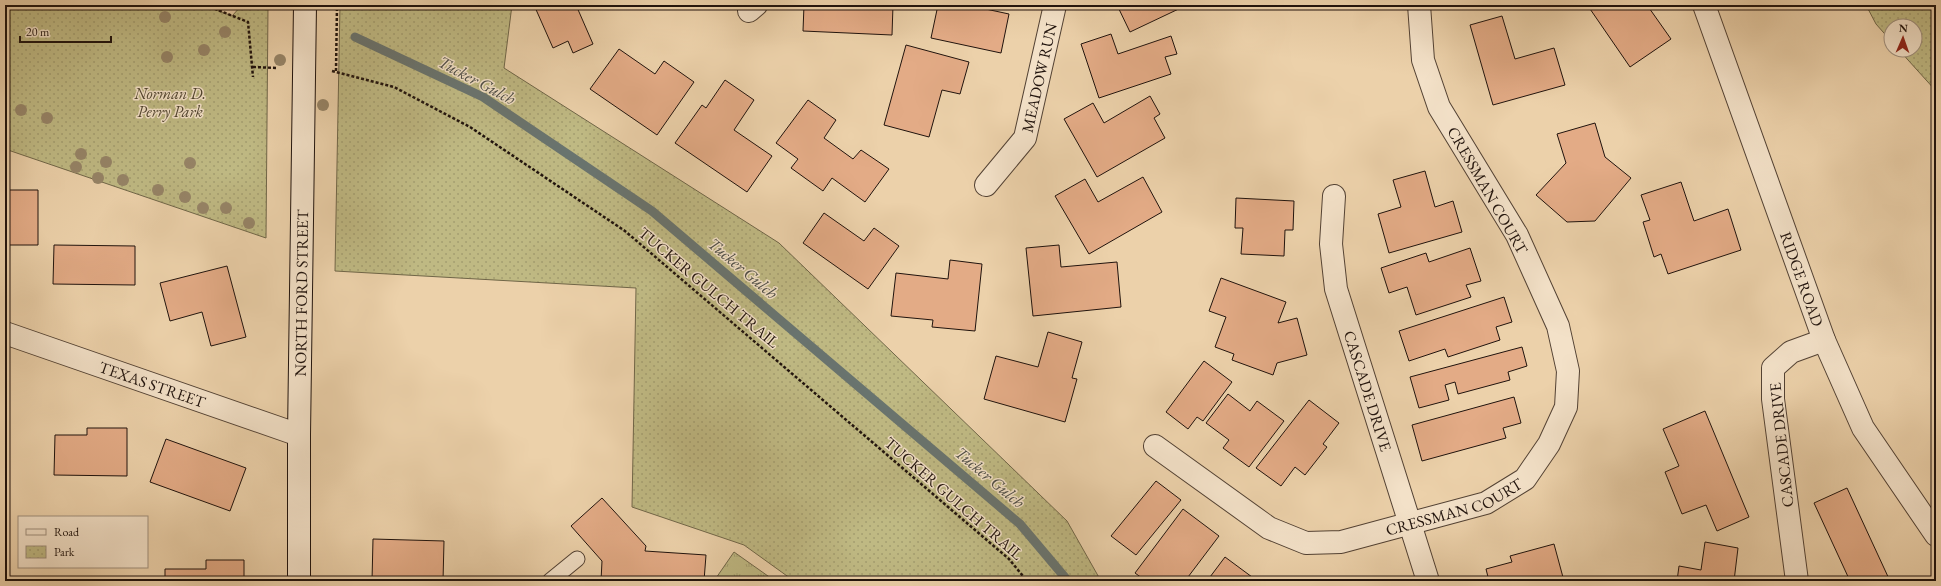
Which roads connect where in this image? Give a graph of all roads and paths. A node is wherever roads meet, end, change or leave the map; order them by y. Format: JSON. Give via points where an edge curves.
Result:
{"nodes":[{"id":1,"x":205,"y":5,"type":"edge"},
{"id":2,"x":305,"y":5,"type":"edge"},
{"id":3,"x":337,"y":5,"type":"edge"},
{"id":4,"x":1055,"y":5,"type":"edge"},
{"id":5,"x":1419,"y":5,"type":"edge"},
{"id":6,"x":1704,"y":5,"type":"edge"},
{"id":7,"x":253,"y":77,"type":"dead end"},
{"id":8,"x":986,"y":185,"type":"dead end"},
{"id":9,"x":1334,"y":196,"type":"dead end"},
{"id":10,"x":5,"y":333,"type":"edge"},
{"id":11,"x":1824,"y":340,"type":"junction"},
{"id":12,"x":299,"y":435,"type":"junction"},
{"id":13,"x":1155,"y":446,"type":"dead end"},
{"id":14,"x":1410,"y":522,"type":"junction"},
{"id":15,"x":1936,"y":535,"type":"edge"},
{"id":16,"x":577,"y":559,"type":"dead end"},
{"id":17,"x":298,"y":581,"type":"edge"},
{"id":18,"x":550,"y":581,"type":"edge"},
{"id":19,"x":1027,"y":581,"type":"edge"},
{"id":20,"x":1428,"y":581,"type":"edge"},
{"id":21,"x":1797,"y":581,"type":"edge"}],
"edges":[{"from":1,"to":7,"type":"path","via":[[248,22]]},
{"from":2,"to":12,"type":"street","name":"NORTH FORD STREET"},
{"from":3,"to":19,"type":"path","name":"TUCKER GULCH TRAIL","via":[[336,71],[394,87],[470,127],[625,231],[1009,559]]},
{"from":4,"to":8,"type":"street","name":"MEADOW RUN","via":[[1025,138]]},
{"from":5,"to":14,"type":"street","name":"CRESSMAN COURT","via":[[1423,60],[1440,107],[1517,235],[1558,326],[1568,371],[1566,408],[1549,444],[1524,479],[1486,503]]},
{"from":6,"to":11,"type":"street","name":"RIDGE ROAD"},
{"from":9,"to":14,"type":"street","name":"CASCADE DRIVE","via":[[1331,244],[1336,289]]},
{"from":10,"to":12,"type":"street","name":"TEXAS STREET"},
{"from":11,"to":15,"type":"street","name":"RIDGE ROAD","via":[[1863,428]]},
{"from":11,"to":21,"type":"street","name":"CASCADE DRIVE","via":[[1791,352],[1773,368],[1772,399]]},
{"from":12,"to":17,"type":"street","name":"NORTH FORD STREET"},
{"from":13,"to":14,"type":"street","name":"CRESSMAN COURT","via":[[1269,528],[1306,543],[1341,542]]},
{"from":14,"to":20,"type":"street","name":"CASCADE DRIVE"},
{"from":16,"to":18,"type":"lane"}]}
